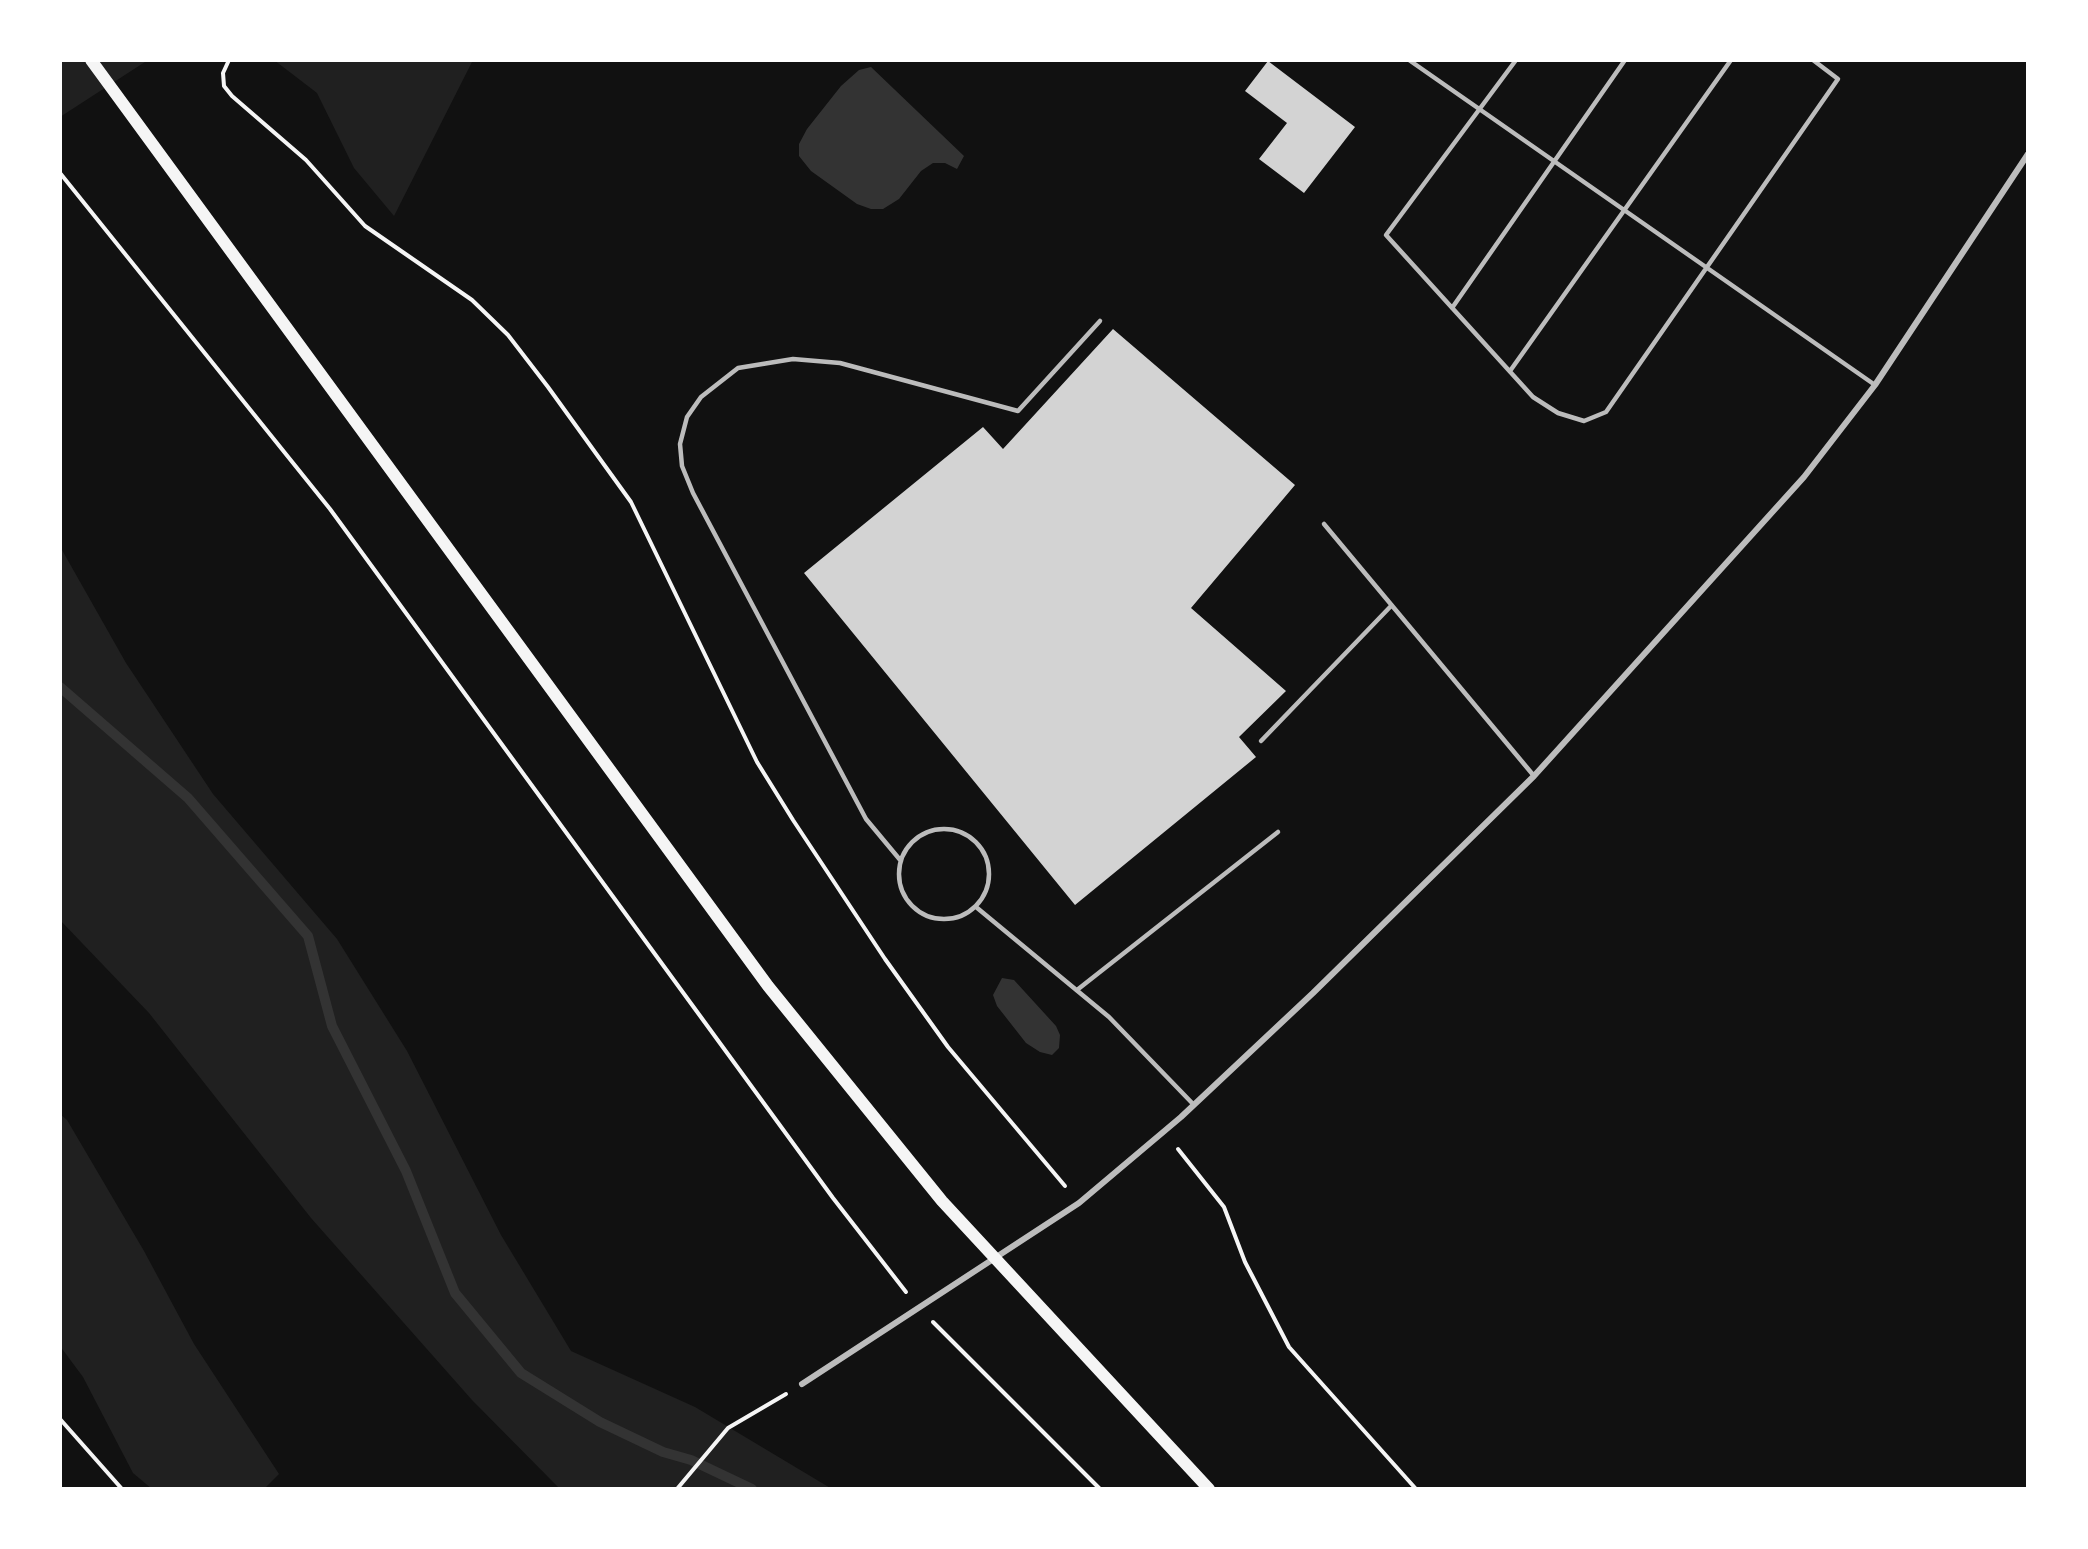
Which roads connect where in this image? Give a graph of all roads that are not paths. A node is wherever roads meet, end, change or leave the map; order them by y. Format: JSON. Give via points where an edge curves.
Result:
{"nodes":[{"id":1,"x":91,"y":60,"type":"edge"},
{"id":2,"x":1409,"y":60,"type":"edge"},
{"id":3,"x":1516,"y":60,"type":"edge"},
{"id":4,"x":1625,"y":60,"type":"edge"},
{"id":5,"x":1731,"y":60,"type":"edge"},
{"id":6,"x":1813,"y":60,"type":"edge"},
{"id":7,"x":1480,"y":109,"type":"junction"},
{"id":8,"x":2028,"y":154,"type":"edge"},
{"id":9,"x":1555,"y":161,"type":"junction"},
{"id":10,"x":1624,"y":210,"type":"junction"},
{"id":11,"x":1708,"y":268,"type":"junction"},
{"id":12,"x":1452,"y":308,"type":"junction"},
{"id":13,"x":1100,"y":321,"type":"dead end"},
{"id":14,"x":1510,"y":371,"type":"junction"},
{"id":15,"x":1875,"y":384,"type":"junction"},
{"id":16,"x":1324,"y":524,"type":"dead end"},
{"id":17,"x":1391,"y":606,"type":"junction"},
{"id":18,"x":1262,"y":741,"type":"dead end"},
{"id":19,"x":1534,"y":776,"type":"junction"},
{"id":20,"x":1278,"y":832,"type":"dead end"},
{"id":21,"x":901,"y":861,"type":"junction"},
{"id":22,"x":976,"y":907,"type":"junction"},
{"id":23,"x":1077,"y":990,"type":"junction"},
{"id":24,"x":1194,"y":1105,"type":"junction"},
{"id":25,"x":993,"y":1259,"type":"junction"},
{"id":26,"x":802,"y":1384,"type":"road end"},
{"id":27,"x":1209,"y":1489,"type":"edge"}],
"edges":[{"from":1,"to":25,"type":"main road","via":[[768,986]]},
{"from":2,"to":7,"type":"lane"},
{"from":3,"to":7,"type":"lane"},
{"from":4,"to":9,"type":"lane"},
{"from":5,"to":10,"type":"lane"},
{"from":6,"to":11,"type":"lane","via":[[1838,79]]},
{"from":7,"to":9,"type":"lane"},
{"from":7,"to":12,"type":"lane","via":[[1386,235]]},
{"from":8,"to":15,"type":"street"},
{"from":9,"to":10,"type":"lane"},
{"from":9,"to":12,"type":"lane"},
{"from":10,"to":11,"type":"lane"},
{"from":10,"to":14,"type":"lane"},
{"from":11,"to":14,"type":"lane","via":[[1606,412],[1584,421],[1558,413],[1533,397]]},
{"from":11,"to":15,"type":"lane"},
{"from":12,"to":14,"type":"lane"},
{"from":13,"to":21,"type":"lane","via":[[1018,411],[840,363],[793,358],[738,368],[700,397],[687,417],[680,444],[682,466],[693,493],[866,819]]},
{"from":15,"to":19,"type":"street","via":[[1804,477]]},
{"from":16,"to":17,"type":"lane"},
{"from":17,"to":18,"type":"lane"},
{"from":17,"to":19,"type":"lane"},
{"from":19,"to":24,"type":"street"},
{"from":20,"to":23,"type":"lane"},
{"from":21,"to":22,"type":"lane","via":[[898,871],[902,893],[915,910],[936,920],[957,918]]},
{"from":21,"to":22,"type":"lane","via":[[905,850],[920,835],[941,828],[963,832],[981,846],[989,867],[988,888]]},
{"from":22,"to":23,"type":"lane"},
{"from":23,"to":24,"type":"lane","via":[[1109,1017]]},
{"from":24,"to":25,"type":"street","via":[[1079,1203]]},
{"from":25,"to":26,"type":"street"},
{"from":25,"to":27,"type":"main road"}]}
